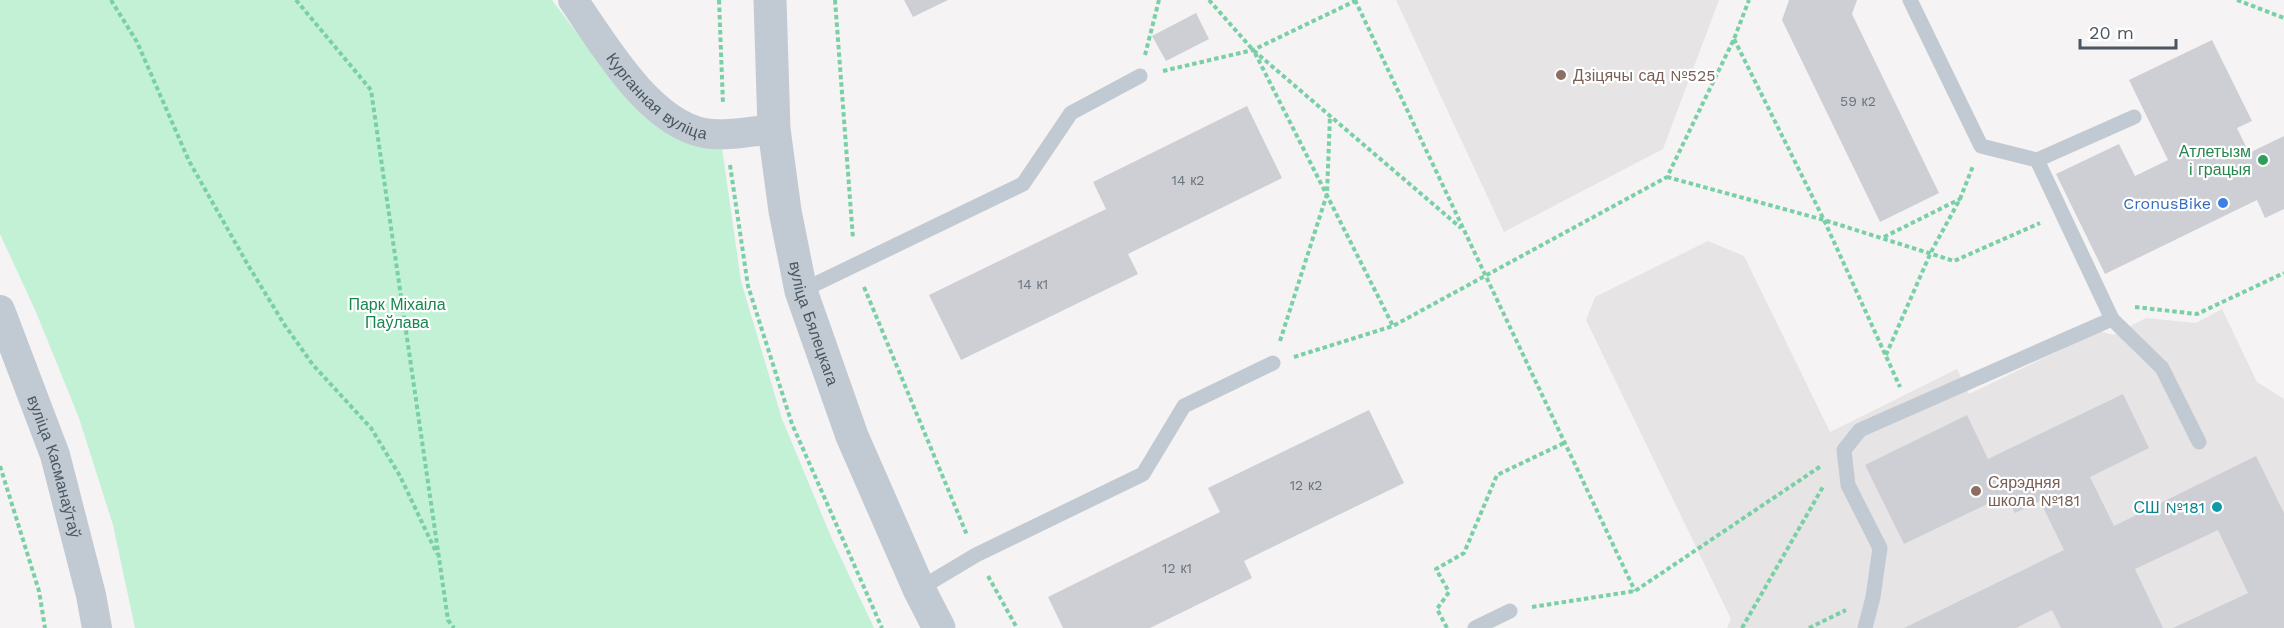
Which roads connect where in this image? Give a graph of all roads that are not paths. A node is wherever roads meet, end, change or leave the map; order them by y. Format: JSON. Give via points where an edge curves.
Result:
{"nodes":[{"id":1,"x":573,"y":0,"type":"edge"},
{"id":2,"x":770,"y":0,"type":"edge"},
{"id":3,"x":1910,"y":0,"type":"edge"},
{"id":4,"x":1140,"y":76,"type":"road end"},
{"id":5,"x":2134,"y":117,"type":"dead end"},
{"id":6,"x":774,"y":129,"type":"junction"},
{"id":7,"x":2037,"y":160,"type":"junction"},
{"id":8,"x":801,"y":291,"type":"junction"},
{"id":9,"x":0,"y":310,"type":"edge"},
{"id":10,"x":2112,"y":319,"type":"junction"},
{"id":11,"x":1273,"y":363,"type":"road end"},
{"id":12,"x":2199,"y":442,"type":"dead end"},
{"id":13,"x":919,"y":589,"type":"junction"},
{"id":14,"x":1510,"y":611,"type":"road end"},
{"id":15,"x":97,"y":628,"type":"edge"},
{"id":16,"x":939,"y":628,"type":"edge"},
{"id":17,"x":1475,"y":628,"type":"edge"},
{"id":18,"x":1865,"y":628,"type":"edge"}],
"edges":[{"from":1,"to":6,"type":"street","name":"Курганная вуліца","via":[[632,84],[674,119],[716,134]]},
{"from":2,"to":6,"type":"street","name":"вуліца Бялецкага"},
{"from":3,"to":7,"type":"lane","via":[[1981,146]]},
{"from":4,"to":8,"type":"lane","via":[[1071,113],[1023,184]]},
{"from":5,"to":7,"type":"lane"},
{"from":6,"to":8,"type":"street","name":"вуліца Бялецкага"},
{"from":7,"to":10,"type":"lane"},
{"from":8,"to":13,"type":"street","name":"вуліца Бялецкага","via":[[852,436]]},
{"from":9,"to":15,"type":"street","name":"вуліца Касманаўтаў","via":[[55,455]]},
{"from":10,"to":12,"type":"lane","via":[[2162,368]]},
{"from":10,"to":18,"type":"lane","via":[[1860,430],[1844,450],[1848,485],[1880,548]]},
{"from":11,"to":13,"type":"lane","via":[[1184,406],[1143,474],[976,555]]},
{"from":13,"to":16,"type":"street","name":"вуліца Бялецкага"},
{"from":14,"to":17,"type":"lane"}]}
